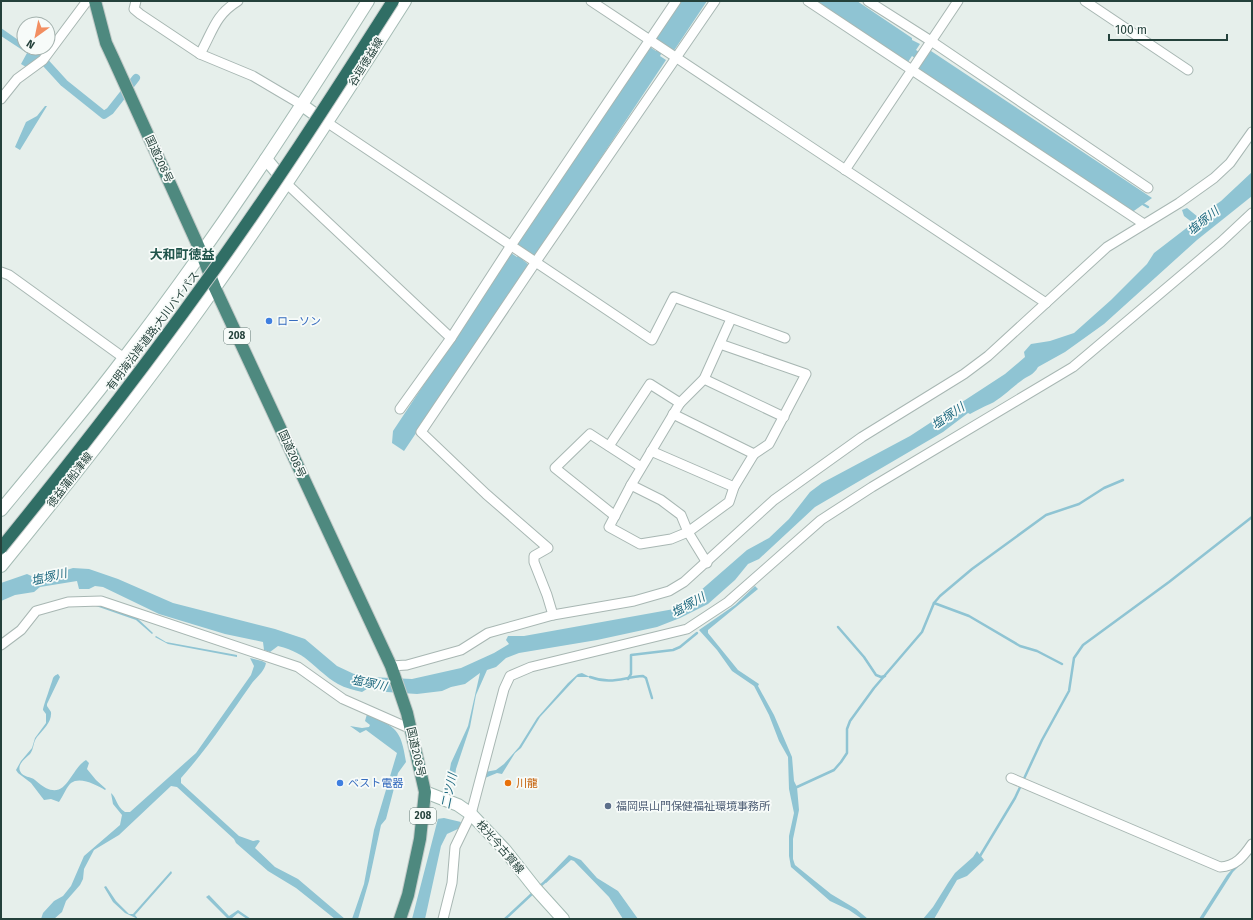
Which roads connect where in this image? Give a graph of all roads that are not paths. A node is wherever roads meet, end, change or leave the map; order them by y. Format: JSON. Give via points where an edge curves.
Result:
{"nodes":[{"id":1,"x":87,"y":1,"type":"edge"},
{"id":2,"x":95,"y":1,"type":"edge"},
{"id":3,"x":136,"y":1,"type":"edge"},
{"id":4,"x":238,"y":1,"type":"edge"},
{"id":5,"x":368,"y":1,"type":"edge"},
{"id":6,"x":393,"y":1,"type":"edge"},
{"id":7,"x":405,"y":1,"type":"edge"},
{"id":8,"x":590,"y":1,"type":"edge"},
{"id":9,"x":676,"y":1,"type":"edge"},
{"id":10,"x":715,"y":1,"type":"edge"},
{"id":11,"x":808,"y":1,"type":"edge"},
{"id":12,"x":868,"y":1,"type":"edge"},
{"id":13,"x":958,"y":1,"type":"edge"},
{"id":14,"x":1085,"y":1,"type":"edge"},
{"id":15,"x":650,"y":40,"type":"junction"},
{"id":16,"x":931,"y":41,"type":"junction"},
{"id":17,"x":200,"y":54,"type":"junction"},
{"id":18,"x":677,"y":58,"type":"junction"},
{"id":19,"x":912,"y":70,"type":"junction"},
{"id":20,"x":1188,"y":70,"type":"dead end"},
{"id":21,"x":1,"y":99,"type":"edge"},
{"id":22,"x":302,"y":106,"type":"junction"},
{"id":23,"x":328,"y":123,"type":"junction"},
{"id":24,"x":1252,"y":132,"type":"edge"},
{"id":25,"x":266,"y":159,"type":"junction"},
{"id":26,"x":845,"y":170,"type":"junction"},
{"id":27,"x":287,"y":184,"type":"junction"},
{"id":28,"x":1148,"y":188,"type":"dead end"},
{"id":29,"x":1252,"y":213,"type":"edge"},
{"id":30,"x":1144,"y":224,"type":"junction"},
{"id":31,"x":510,"y":246,"type":"junction"},
{"id":32,"x":201,"y":252,"type":"junction"},
{"id":33,"x":535,"y":263,"type":"junction"},
{"id":34,"x":1,"y":272,"type":"edge"},
{"id":35,"x":215,"y":288,"type":"junction"},
{"id":36,"x":1046,"y":303,"type":"junction"},
{"id":37,"x":731,"y":319,"type":"junction"},
{"id":38,"x":451,"y":338,"type":"junction"},
{"id":39,"x":786,"y":338,"type":"dead end"},
{"id":40,"x":720,"y":344,"type":"junction"},
{"id":41,"x":124,"y":358,"type":"junction"},
{"id":42,"x":704,"y":379,"type":"junction"},
{"id":43,"x":137,"y":393,"type":"junction"},
{"id":44,"x":680,"y":403,"type":"junction"},
{"id":45,"x":400,"y":409,"type":"dead end"},
{"id":46,"x":673,"y":414,"type":"junction"},
{"id":47,"x":784,"y":417,"type":"junction"},
{"id":48,"x":609,"y":446,"type":"junction"},
{"id":49,"x":651,"y":451,"type":"junction"},
{"id":50,"x":754,"y":454,"type":"junction"},
{"id":51,"x":641,"y":467,"type":"junction"},
{"id":52,"x":630,"y":485,"type":"junction"},
{"id":53,"x":734,"y":487,"type":"junction"},
{"id":54,"x":1,"y":510,"type":"edge"},
{"id":55,"x":615,"y":516,"type":"junction"},
{"id":56,"x":688,"y":532,"type":"junction"},
{"id":57,"x":1,"y":548,"type":"edge"},
{"id":58,"x":707,"y":563,"type":"junction"},
{"id":59,"x":1,"y":566,"type":"edge"},
{"id":60,"x":552,"y":615,"type":"junction"},
{"id":61,"x":1,"y":645,"type":"edge"},
{"id":62,"x":391,"y":666,"type":"junction"},
{"id":63,"x":412,"y":729,"type":"junction"},
{"id":64,"x":1011,"y":778,"type":"dead end"},
{"id":65,"x":425,"y":792,"type":"junction"},
{"id":66,"x":468,"y":812,"type":"junction"},
{"id":67,"x":1252,"y":844,"type":"edge"},
{"id":68,"x":400,"y":919,"type":"edge"},
{"id":69,"x":443,"y":919,"type":"edge"},
{"id":70,"x":563,"y":919,"type":"edge"}],
"edges":[{"from":1,"to":21,"type":"street","via":[[43,60],[18,79]]},
{"from":2,"to":32,"type":"highway","name":"国道208号","number":"208","via":[[106,43]]},
{"from":3,"to":17,"type":"street","via":[[134,9],[140,14]]},
{"from":4,"to":17,"type":"street","via":[[214,23],[212,34]]},
{"from":5,"to":22,"type":"main road"},
{"from":6,"to":57,"type":"highway","name":"有明海沿岸道路;大川バイパス","bridge":true,"via":[[290,161],[202,287],[139,373]]},
{"from":7,"to":23,"type":"main road","name":"谷垣徳益線"},
{"from":8,"to":15,"type":"street"},
{"from":9,"to":15,"type":"street"},
{"from":10,"to":18,"type":"street"},
{"from":11,"to":19,"type":"street"},
{"from":12,"to":16,"type":"street"},
{"from":13,"to":16,"type":"street"},
{"from":14,"to":20,"type":"street"},
{"from":15,"to":18,"type":"street"},
{"from":15,"to":31,"type":"street"},
{"from":16,"to":19,"type":"street"},
{"from":16,"to":28,"type":"street"},
{"from":17,"to":22,"type":"street","via":[[253,76]]},
{"from":18,"to":26,"type":"street"},
{"from":18,"to":33,"type":"street"},
{"from":19,"to":26,"type":"street"},
{"from":19,"to":30,"type":"street"},
{"from":22,"to":23,"type":"main road"},
{"from":22,"to":25,"type":"main road"},
{"from":23,"to":27,"type":"main road","name":"谷垣徳益線"},
{"from":23,"to":31,"type":"street"},
{"from":24,"to":30,"type":"street","via":[[1230,163],[1214,178]]},
{"from":25,"to":27,"type":"main road"},
{"from":25,"to":32,"type":"main road"},
{"from":26,"to":36,"type":"street"},
{"from":27,"to":35,"type":"main road","name":"谷垣徳益線"},
{"from":27,"to":38,"type":"street"},
{"from":29,"to":66,"type":"street","via":[[1073,367],[821,520],[728,602],[687,629],[531,668],[510,676]]},
{"from":30,"to":36,"type":"street","via":[[1107,246]]},
{"from":31,"to":33,"type":"street"},
{"from":31,"to":38,"type":"street"},
{"from":32,"to":35,"type":"highway","name":"国道208号","number":"208"},
{"from":32,"to":41,"type":"main road"},
{"from":33,"to":37,"type":"street","via":[[652,340],[674,297]]},
{"from":33,"to":60,"type":"street","via":[[421,432],[548,548],[534,556],[534,562],[548,595]]},
{"from":34,"to":41,"type":"street","via":[[9,275]]},
{"from":35,"to":43,"type":"main road","name":"徳益蒲船津線"},
{"from":35,"to":62,"type":"highway","name":"国道208号","number":"208"},
{"from":36,"to":58,"type":"street","via":[[988,356],[964,374],[862,437],[774,500]]},
{"from":37,"to":39,"type":"street"},
{"from":37,"to":40,"type":"street"},
{"from":38,"to":45,"type":"street"},
{"from":40,"to":42,"type":"street"},
{"from":40,"to":47,"type":"street","via":[[806,374]]},
{"from":41,"to":43,"type":"main road"},
{"from":41,"to":54,"type":"main road"},
{"from":42,"to":44,"type":"street"},
{"from":42,"to":47,"type":"street"},
{"from":43,"to":59,"type":"main road","name":"徳益蒲船津線","via":[[58,497]]},
{"from":44,"to":46,"type":"street"},
{"from":44,"to":48,"type":"street","via":[[650,384]]},
{"from":46,"to":49,"type":"street"},
{"from":46,"to":50,"type":"street"},
{"from":47,"to":50,"type":"street","via":[[769,444]]},
{"from":48,"to":51,"type":"street"},
{"from":48,"to":55,"type":"street","via":[[590,434],[555,468]]},
{"from":49,"to":51,"type":"street"},
{"from":49,"to":53,"type":"street"},
{"from":50,"to":53,"type":"street"},
{"from":51,"to":52,"type":"street"},
{"from":52,"to":55,"type":"street"},
{"from":52,"to":56,"type":"street","via":[[661,500],[681,515]]},
{"from":53,"to":56,"type":"street","via":[[729,502]]},
{"from":55,"to":56,"type":"street","via":[[609,527],[640,544],[671,539]]},
{"from":56,"to":58,"type":"street"},
{"from":58,"to":60,"type":"street","via":[[669,591],[634,601]]},
{"from":60,"to":62,"type":"street","via":[[488,634],[461,650],[407,665]]},
{"from":61,"to":63,"type":"street","via":[[21,630],[36,611],[68,602],[101,601],[298,667],[343,699]]},
{"from":62,"to":63,"type":"highway","name":"国道208号","number":"208"},
{"from":63,"to":65,"type":"highway","name":"国道208号","number":"208"},
{"from":64,"to":67,"type":"street","via":[[1220,867],[1238,862]]},
{"from":65,"to":66,"type":"main road","name":"枝光今古賀線"},
{"from":65,"to":68,"type":"highway","name":"国道208号","number":"208","via":[[420,839]]},
{"from":66,"to":69,"type":"street","via":[[455,846],[452,883]]},
{"from":66,"to":70,"type":"main road","name":"枝光今古賀線","via":[[505,850]]}]}
